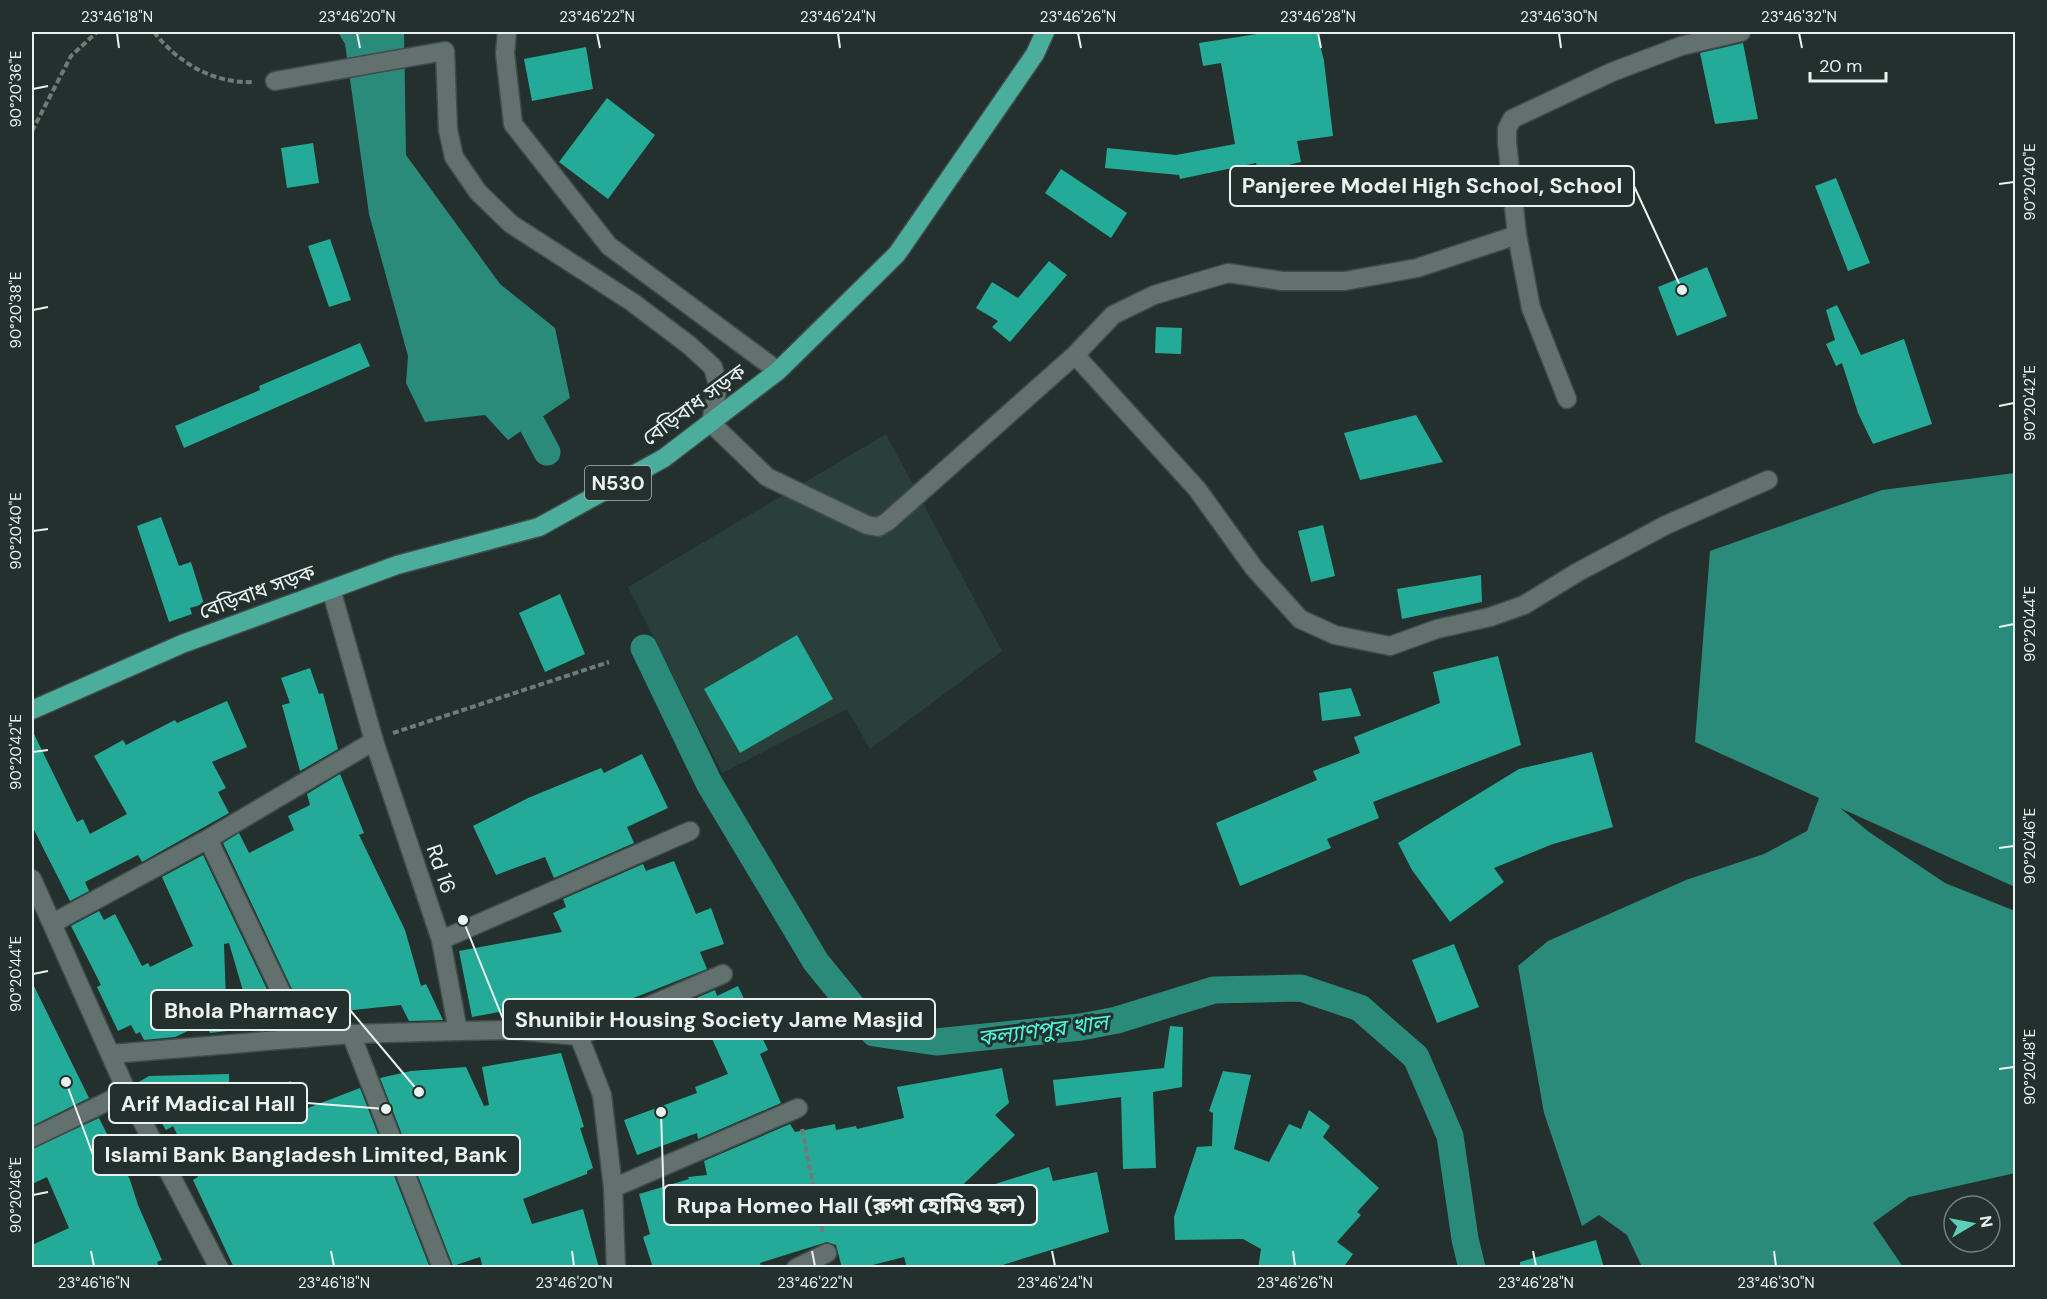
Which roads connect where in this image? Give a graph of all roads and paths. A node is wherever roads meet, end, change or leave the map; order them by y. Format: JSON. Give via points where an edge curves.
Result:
{"nodes":[{"id":1,"x":97,"y":32,"type":"edge"},
{"id":2,"x":154,"y":32,"type":"edge"},
{"id":3,"x":507,"y":32,"type":"edge"},
{"id":4,"x":1046,"y":32,"type":"edge"},
{"id":5,"x":1741,"y":32,"type":"edge"},
{"id":6,"x":275,"y":81,"type":"joint"},
{"id":7,"x":32,"y":131,"type":"edge"},
{"id":8,"x":1517,"y":235,"type":"junction"},
{"id":9,"x":1075,"y":355,"type":"junction"},
{"id":10,"x":778,"y":370,"type":"junction"},
{"id":11,"x":1567,"y":399,"type":"dead end"},
{"id":12,"x":711,"y":423,"type":"junction"},
{"id":13,"x":1768,"y":480,"type":"dead end"},
{"id":14,"x":332,"y":589,"type":"junction"},
{"id":15,"x":609,"y":662,"type":"dead end"},
{"id":16,"x":32,"y":710,"type":"edge"},
{"id":17,"x":374,"y":741,"type":"junction"},
{"id":18,"x":690,"y":831,"type":"dead end"},
{"id":19,"x":208,"y":839,"type":"junction"},
{"id":20,"x":32,"y":879,"type":"edge"},
{"id":21,"x":52,"y":923,"type":"junction"},
{"id":22,"x":441,"y":940,"type":"junction"},
{"id":23,"x":723,"y":974,"type":"dead end"},
{"id":24,"x":458,"y":1031,"type":"junction"},
{"id":25,"x":351,"y":1034,"type":"junction"},
{"id":26,"x":579,"y":1036,"type":"junction"},
{"id":27,"x":303,"y":1038,"type":"junction"},
{"id":28,"x":111,"y":1054,"type":"junction"},
{"id":29,"x":127,"y":1092,"type":"junction"},
{"id":30,"x":798,"y":1108,"type":"joint"},
{"id":31,"x":32,"y":1138,"type":"edge"},
{"id":32,"x":613,"y":1188,"type":"junction"},
{"id":33,"x":827,"y":1253,"type":"joint"},
{"id":34,"x":219,"y":1268,"type":"edge"},
{"id":35,"x":442,"y":1268,"type":"edge"},
{"id":36,"x":616,"y":1268,"type":"edge"},
{"id":37,"x":796,"y":1268,"type":"edge"}],
"edges":[{"from":1,"to":7,"type":"path","via":[[71,56]]},
{"from":2,"to":6,"type":"path","via":[[190,66],[209,75],[244,83]]},
{"from":3,"to":10,"type":"street","via":[[505,53],[513,124],[609,246]]},
{"from":4,"to":10,"type":"highway","name":"বেড়িবাধ সড়ক","number":"N530","via":[[1035,54],[897,254]]},
{"from":5,"to":8,"type":"street","via":[[1681,46],[1612,72],[1512,119],[1507,142]]},
{"from":6,"to":12,"type":"street","via":[[445,51],[447,130],[454,156],[478,192],[511,224],[632,302],[713,367],[718,386]]},
{"from":8,"to":9,"type":"street","via":[[1417,268],[1345,280],[1282,281],[1228,273],[1154,296],[1113,315]]},
{"from":8,"to":11,"type":"street","via":[[1531,308]]},
{"from":9,"to":12,"type":"street","via":[[878,527],[766,477]]},
{"from":9,"to":13,"type":"street","via":[[1197,489],[1254,568],[1300,619],[1335,635],[1390,646],[1524,604],[1666,525]]},
{"from":10,"to":12,"type":"highway","name":"বেড়িবাধ সড়ক","number":"N530"},
{"from":12,"to":14,"type":"highway","name":"বেড়িবাধ সড়ক","number":"N530","via":[[664,458],[539,527],[397,565]]},
{"from":14,"to":16,"type":"highway","name":"বেড়িবাধ সড়ক","number":"N530","via":[[182,644]]},
{"from":14,"to":17,"type":"street","name":"Rd 16"},
{"from":15,"to":17,"type":"path"},
{"from":17,"to":19,"type":"street"},
{"from":17,"to":22,"type":"street","name":"Rd 16"},
{"from":18,"to":22,"type":"street"},
{"from":19,"to":21,"type":"street"},
{"from":19,"to":27,"type":"street"},
{"from":20,"to":21,"type":"street"},
{"from":21,"to":28,"type":"street"},
{"from":22,"to":24,"type":"street","name":"Rd 16"},
{"from":23,"to":26,"type":"street"},
{"from":24,"to":25,"type":"street"},
{"from":24,"to":26,"type":"street","via":[[512,1030]]},
{"from":25,"to":27,"type":"street"},
{"from":25,"to":35,"type":"street"},
{"from":26,"to":32,"type":"street","via":[[602,1095]]},
{"from":27,"to":28,"type":"street"},
{"from":28,"to":29,"type":"street"},
{"from":29,"to":31,"type":"street"},
{"from":29,"to":34,"type":"street"},
{"from":30,"to":32,"type":"street"},
{"from":30,"to":33,"type":"path"},
{"from":32,"to":36,"type":"street"},
{"from":33,"to":37,"type":"street"}]}
